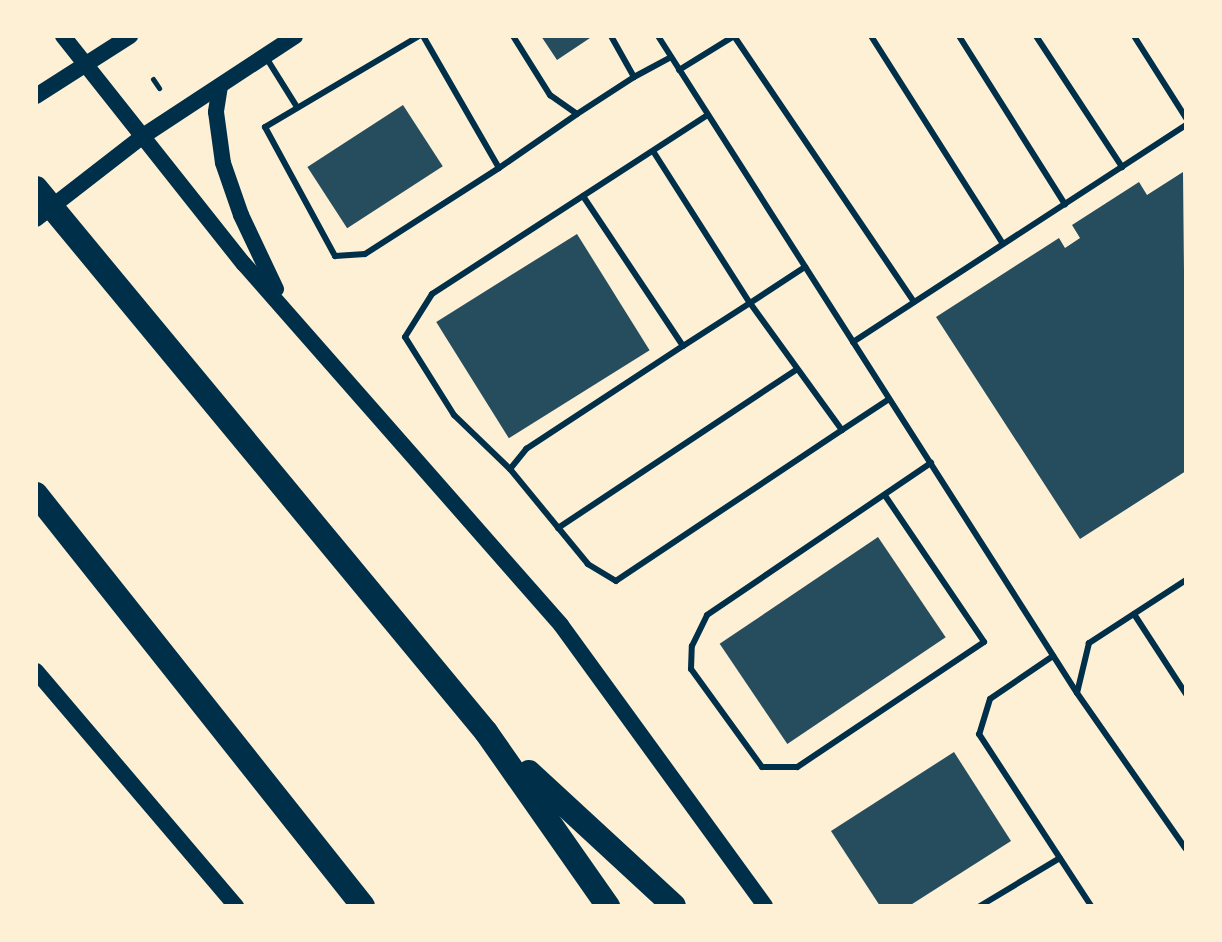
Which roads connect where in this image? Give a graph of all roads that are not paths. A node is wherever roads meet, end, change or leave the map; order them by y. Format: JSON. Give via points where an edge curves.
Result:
{"nodes":[{"id":1,"x":63,"y":36,"type":"edge"},
{"id":2,"x":130,"y":36,"type":"edge"},
{"id":3,"x":295,"y":36,"type":"edge"},
{"id":4,"x":421,"y":36,"type":"edge"},
{"id":5,"x":513,"y":36,"type":"edge"},
{"id":6,"x":611,"y":36,"type":"edge"},
{"id":7,"x":658,"y":36,"type":"edge"},
{"id":8,"x":734,"y":36,"type":"edge"},
{"id":9,"x":871,"y":36,"type":"edge"},
{"id":10,"x":959,"y":36,"type":"edge"},
{"id":11,"x":1036,"y":36,"type":"edge"},
{"id":12,"x":1134,"y":36,"type":"edge"},
{"id":13,"x":265,"y":56,"type":"junction"},
{"id":14,"x":671,"y":57,"type":"junction"},
{"id":15,"x":84,"y":66,"type":"junction"},
{"id":16,"x":679,"y":70,"type":"junction"},
{"id":17,"x":634,"y":77,"type":"junction"},
{"id":18,"x":220,"y":86,"type":"junction"},
{"id":19,"x":36,"y":96,"type":"edge"},
{"id":20,"x":297,"y":107,"type":"junction"},
{"id":21,"x":577,"y":114,"type":"junction"},
{"id":22,"x":708,"y":115,"type":"junction"},
{"id":23,"x":1186,"y":118,"type":"edge"},
{"id":24,"x":1186,"y":125,"type":"edge"},
{"id":25,"x":143,"y":136,"type":"junction"},
{"id":26,"x":653,"y":151,"type":"junction"},
{"id":27,"x":1122,"y":167,"type":"junction"},
{"id":28,"x":499,"y":168,"type":"junction"},
{"id":29,"x":36,"y":188,"type":"edge"},
{"id":30,"x":583,"y":196,"type":"junction"},
{"id":31,"x":1065,"y":204,"type":"junction"},
{"id":32,"x":36,"y":219,"type":"edge"},
{"id":33,"x":1003,"y":244,"type":"junction"},
{"id":34,"x":805,"y":267,"type":"junction"},
{"id":35,"x":914,"y":302,"type":"junction"},
{"id":36,"x":750,"y":303,"type":"junction"},
{"id":37,"x":284,"y":305,"type":"junction"},
{"id":38,"x":853,"y":342,"type":"junction"},
{"id":39,"x":683,"y":346,"type":"junction"},
{"id":40,"x":797,"y":369,"type":"junction"},
{"id":41,"x":889,"y":399,"type":"junction"},
{"id":42,"x":842,"y":430,"type":"junction"},
{"id":43,"x":931,"y":463,"type":"junction"},
{"id":44,"x":510,"y":469,"type":"junction"},
{"id":45,"x":36,"y":494,"type":"edge"},
{"id":46,"x":886,"y":497,"type":"junction"},
{"id":47,"x":558,"y":528,"type":"junction"},
{"id":48,"x":1186,"y":580,"type":"edge"},
{"id":49,"x":1134,"y":614,"type":"junction"},
{"id":50,"x":1053,"y":656,"type":"junction"},
{"id":51,"x":36,"y":671,"type":"edge"},
{"id":52,"x":1077,"y":693,"type":"junction"},
{"id":53,"x":1186,"y":694,"type":"edge"},
{"id":54,"x":486,"y":732,"type":"junction"},
{"id":55,"x":1186,"y":849,"type":"edge"},
{"id":56,"x":1060,"y":858,"type":"junction"},
{"id":57,"x":236,"y":906,"type":"edge"},
{"id":58,"x":363,"y":906,"type":"edge"},
{"id":59,"x":608,"y":906,"type":"edge"},
{"id":60,"x":674,"y":906,"type":"edge"},
{"id":61,"x":765,"y":906,"type":"edge"},
{"id":62,"x":980,"y":906,"type":"edge"},
{"id":63,"x":1091,"y":906,"type":"edge"}],
"edges":[{"from":1,"to":15,"type":"main road"},
{"from":2,"to":15,"type":"main road"},
{"from":3,"to":13,"type":"main road"},
{"from":4,"to":20,"type":"lane"},
{"from":4,"to":28,"type":"lane"},
{"from":5,"to":21,"type":"lane","via":[[550,95]]},
{"from":6,"to":17,"type":"lane"},
{"from":7,"to":14,"type":"lane"},
{"from":8,"to":16,"type":"lane"},
{"from":8,"to":35,"type":"lane"},
{"from":9,"to":33,"type":"lane"},
{"from":10,"to":31,"type":"lane"},
{"from":11,"to":27,"type":"lane"},
{"from":12,"to":23,"type":"lane"},
{"from":13,"to":18,"type":"main road"},
{"from":13,"to":20,"type":"lane"},
{"from":14,"to":16,"type":"lane"},
{"from":14,"to":17,"type":"lane"},
{"from":15,"to":19,"type":"main road"},
{"from":15,"to":25,"type":"main road"},
{"from":16,"to":22,"type":"lane"},
{"from":17,"to":21,"type":"lane"},
{"from":18,"to":25,"type":"main road"},
{"from":18,"to":37,"type":"main road","via":[[216,112],[223,163]]},
{"from":20,"to":28,"type":"lane","via":[[265,127],[335,256],[365,254]]},
{"from":21,"to":28,"type":"lane"},
{"from":22,"to":26,"type":"lane"},
{"from":22,"to":34,"type":"lane"},
{"from":24,"to":27,"type":"lane"},
{"from":25,"to":32,"type":"main road"},
{"from":25,"to":37,"type":"main road","via":[[244,264]]},
{"from":26,"to":30,"type":"lane"},
{"from":26,"to":36,"type":"lane"},
{"from":27,"to":31,"type":"lane"},
{"from":29,"to":54,"type":"highway"},
{"from":30,"to":39,"type":"lane"},
{"from":30,"to":44,"type":"lane","via":[[432,294],[405,337],[454,415]]},
{"from":31,"to":33,"type":"lane"},
{"from":33,"to":35,"type":"lane"},
{"from":34,"to":36,"type":"lane"},
{"from":34,"to":38,"type":"lane"},
{"from":35,"to":38,"type":"lane"},
{"from":36,"to":39,"type":"lane"},
{"from":36,"to":40,"type":"lane"},
{"from":37,"to":61,"type":"main road","via":[[341,377],[561,625]]},
{"from":38,"to":41,"type":"lane"},
{"from":39,"to":44,"type":"lane","via":[[526,449]]},
{"from":40,"to":42,"type":"lane"},
{"from":40,"to":47,"type":"lane"},
{"from":41,"to":42,"type":"lane"},
{"from":41,"to":43,"type":"lane"},
{"from":42,"to":47,"type":"lane","via":[[616,581],[588,564]]},
{"from":43,"to":46,"type":"lane"},
{"from":43,"to":50,"type":"lane"},
{"from":44,"to":47,"type":"lane"},
{"from":45,"to":58,"type":"highway"},
{"from":46,"to":46,"type":"lane","via":[[707,615],[692,646],[691,669],[762,767],[797,767],[984,642]]},
{"from":48,"to":49,"type":"lane"},
{"from":49,"to":52,"type":"lane","via":[[1089,643]]},
{"from":49,"to":53,"type":"lane"},
{"from":50,"to":52,"type":"lane"},
{"from":50,"to":56,"type":"lane","via":[[990,699],[979,734]]},
{"from":51,"to":57,"type":"main road"},
{"from":52,"to":55,"type":"lane"},
{"from":54,"to":59,"type":"highway"},
{"from":54,"to":60,"type":"highway"},
{"from":56,"to":62,"type":"lane"},
{"from":56,"to":63,"type":"lane"}]}
